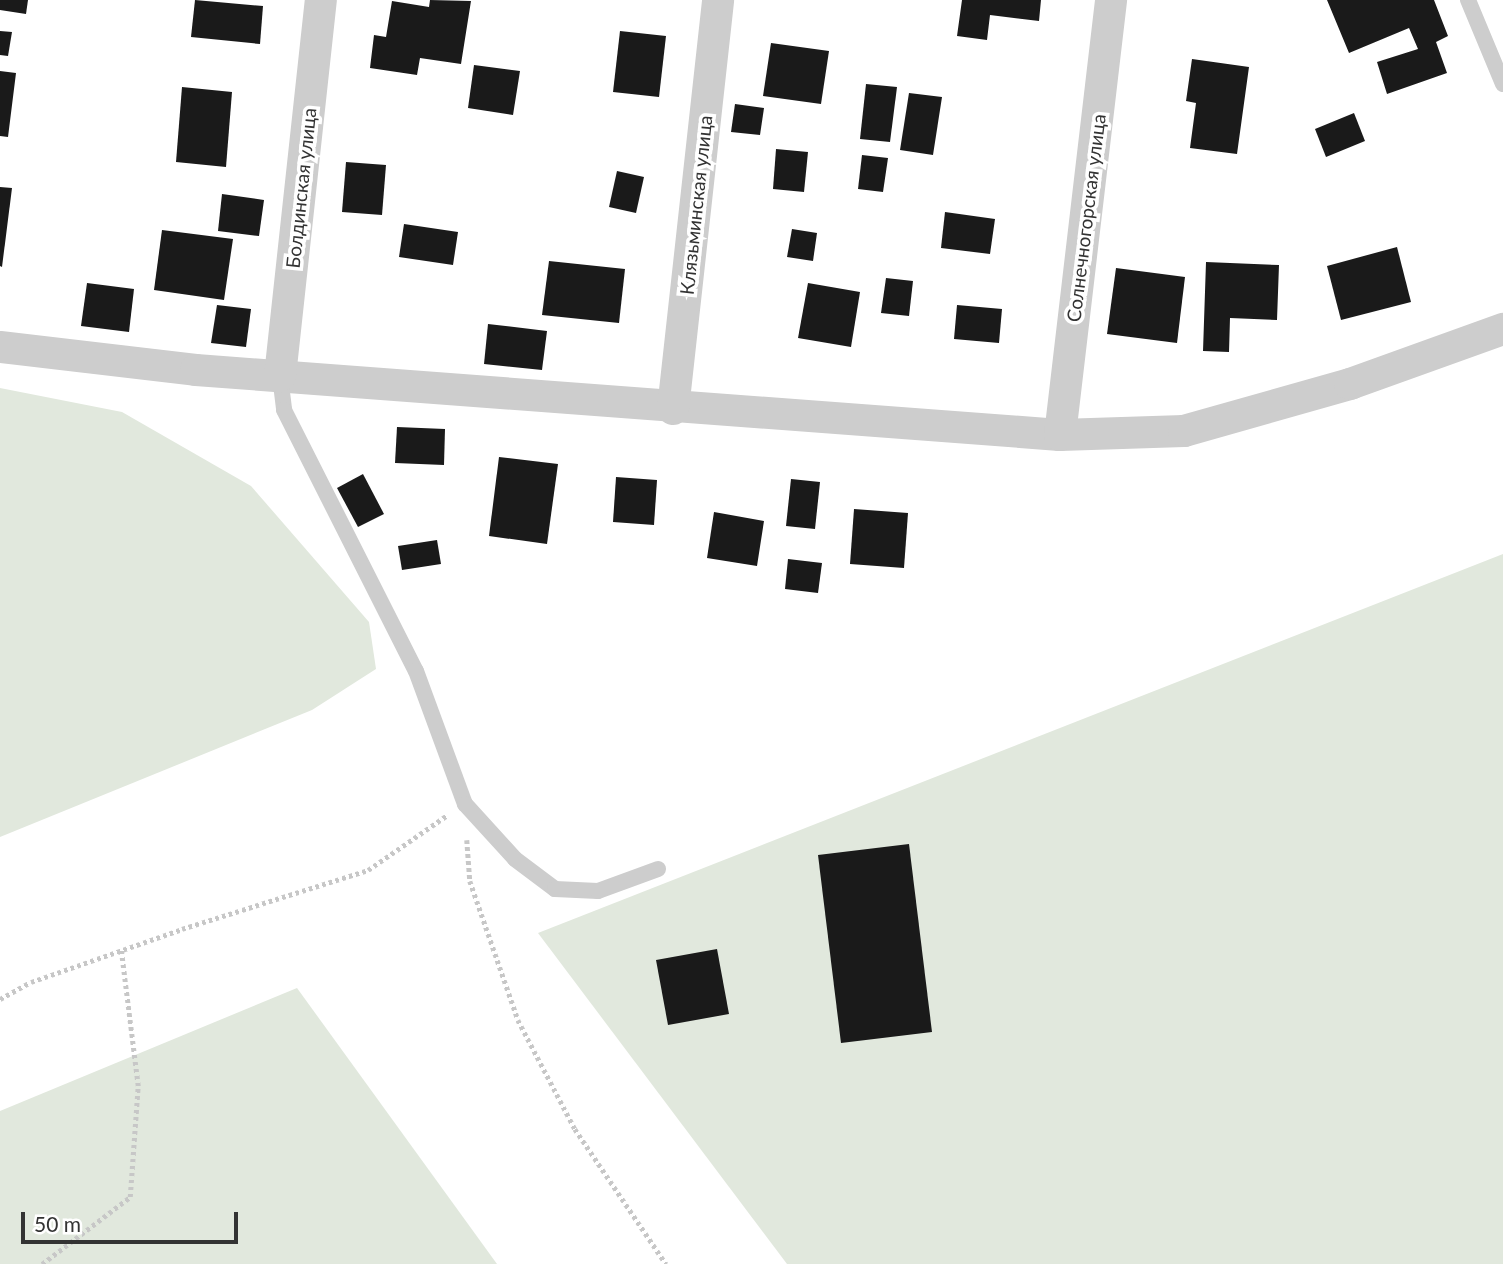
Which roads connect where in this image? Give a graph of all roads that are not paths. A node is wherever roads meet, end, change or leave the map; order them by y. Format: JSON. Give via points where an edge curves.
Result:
{"nodes":[{"id":1,"x":321,"y":0,"type":"edge"},
{"id":2,"x":718,"y":0,"type":"edge"},
{"id":3,"x":1111,"y":0,"type":"edge"},
{"id":4,"x":1468,"y":0,"type":"edge"},
{"id":5,"x":1503,"y":84,"type":"edge"},
{"id":6,"x":1503,"y":329,"type":"edge"},
{"id":7,"x":0,"y":347,"type":"edge"},
{"id":8,"x":280,"y":376,"type":"junction"},
{"id":9,"x":673,"y":409,"type":"junction"},
{"id":10,"x":1060,"y":435,"type":"junction"},
{"id":11,"x":658,"y":869,"type":"dead end"}],
"edges":[{"from":1,"to":8,"type":"street","name":"Болдинская улица"},
{"from":2,"to":9,"type":"street","name":"Клязьминская улица"},
{"from":3,"to":10,"type":"street","name":"Солнечногорская улица"},
{"from":4,"to":5,"type":"lane"},
{"from":6,"to":10,"type":"street","via":[[1350,384],[1184,431]]},
{"from":7,"to":8,"type":"street"},
{"from":8,"to":9,"type":"street"},
{"from":8,"to":11,"type":"lane","via":[[284,411],[416,671],[464,804],[515,859],[555,889],[598,891]]},
{"from":9,"to":10,"type":"street"}]}
